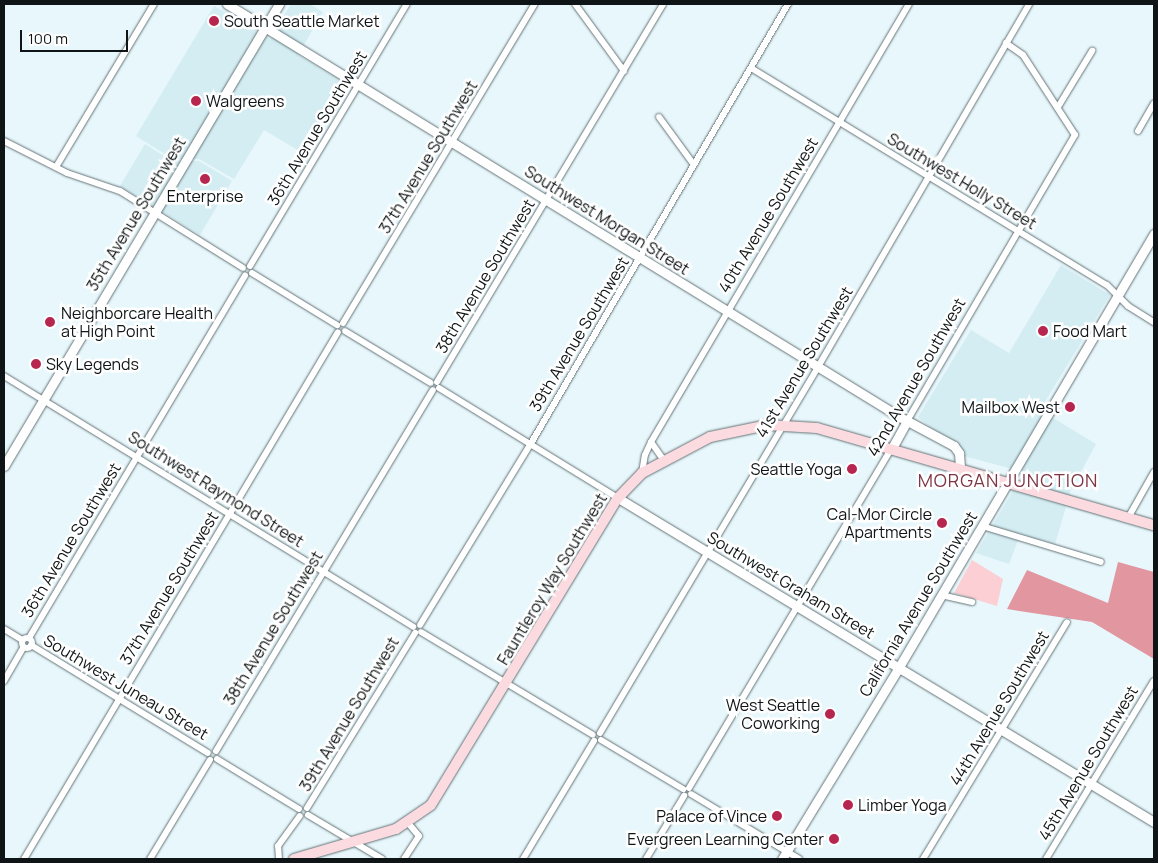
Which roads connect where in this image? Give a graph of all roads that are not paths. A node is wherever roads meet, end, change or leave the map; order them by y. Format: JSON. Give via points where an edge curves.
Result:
{"nodes":[{"id":1,"x":154,"y":4,"type":"edge"},
{"id":2,"x":227,"y":4,"type":"edge"},
{"id":3,"x":279,"y":4,"type":"edge"},
{"id":4,"x":407,"y":4,"type":"edge"},
{"id":5,"x":535,"y":4,"type":"edge"},
{"id":6,"x":575,"y":4,"type":"edge"},
{"id":7,"x":663,"y":4,"type":"edge"},
{"id":8,"x":788,"y":4,"type":"edge"},
{"id":9,"x":909,"y":4,"type":"edge"},
{"id":10,"x":1029,"y":4,"type":"edge"},
{"id":11,"x":266,"y":27,"type":"junction"},
{"id":12,"x":1006,"y":43,"type":"junction"},
{"id":13,"x":1092,"y":51,"type":"dead end"},
{"id":14,"x":751,"y":68,"type":"junction"},
{"id":15,"x":624,"y":71,"type":"junction"},
{"id":16,"x":359,"y":85,"type":"junction"},
{"id":17,"x":1154,"y":104,"type":"edge"},
{"id":18,"x":1058,"y":107,"type":"junction"},
{"id":19,"x":659,"y":117,"type":"dead end"},
{"id":20,"x":840,"y":122,"type":"junction"},
{"id":21,"x":1138,"y":131,"type":"dead end"},
{"id":22,"x":4,"y":141,"type":"edge"},
{"id":23,"x":453,"y":142,"type":"junction"},
{"id":24,"x":694,"y":165,"type":"junction"},
{"id":25,"x":56,"y":167,"type":"junction"},
{"id":26,"x":929,"y":177,"type":"junction"},
{"id":27,"x":546,"y":201,"type":"junction"},
{"id":28,"x":154,"y":212,"type":"junction"},
{"id":29,"x":1019,"y":232,"type":"junction"},
{"id":30,"x":1154,"y":234,"type":"edge"},
{"id":31,"x":640,"y":258,"type":"junction"},
{"id":32,"x":250,"y":266,"type":"junction"},
{"id":33,"x":243,"y":268,"type":"junction"},
{"id":34,"x":252,"y":273,"type":"junction"},
{"id":35,"x":245,"y":275,"type":"junction"},
{"id":36,"x":1118,"y":296,"type":"junction"},
{"id":37,"x":727,"y":311,"type":"junction"},
{"id":38,"x":1154,"y":322,"type":"edge"},
{"id":39,"x":341,"y":328,"type":"junction"},
{"id":40,"x":818,"y":367,"type":"junction"},
{"id":41,"x":4,"y":376,"type":"edge"},
{"id":42,"x":435,"y":386,"type":"junction"},
{"id":43,"x":44,"y":399,"type":"junction"},
{"id":44,"x":907,"y":421,"type":"junction"},
{"id":45,"x":784,"y":424,"type":"junction"},
{"id":46,"x":652,"y":442,"type":"junction"},
{"id":47,"x":530,"y":445,"type":"junction"},
{"id":48,"x":892,"y":448,"type":"junction"},
{"id":49,"x":137,"y":457,"type":"junction"},
{"id":50,"x":663,"y":459,"type":"junction"},
{"id":51,"x":4,"y":466,"type":"edge"},
{"id":52,"x":960,"y":468,"type":"junction"},
{"id":53,"x":1154,"y":472,"type":"edge"},
{"id":54,"x":642,"y":473,"type":"junction"},
{"id":55,"x":1008,"y":481,"type":"junction"},
{"id":56,"x":618,"y":498,"type":"junction"},
{"id":57,"x":230,"y":513,"type":"junction"},
{"id":58,"x":1128,"y":518,"type":"junction"},
{"id":59,"x":1154,"y":525,"type":"edge"},
{"id":60,"x":982,"y":526,"type":"junction"},
{"id":61,"x":708,"y":553,"type":"junction"},
{"id":62,"x":1101,"y":562,"type":"dead end"},
{"id":63,"x":323,"y":571,"type":"junction"},
{"id":64,"x":941,"y":595,"type":"junction"},
{"id":65,"x":972,"y":602,"type":"dead end"},
{"id":66,"x":798,"y":607,"type":"junction"},
{"id":67,"x":1067,"y":622,"type":"dead end"},
{"id":68,"x":4,"y":629,"type":"edge"},
{"id":69,"x":417,"y":629,"type":"junction"},
{"id":70,"x":27,"y":643,"type":"junction"},
{"id":71,"x":899,"y":667,"type":"junction"},
{"id":72,"x":4,"y":681,"type":"edge"},
{"id":73,"x":1154,"y":681,"type":"edge"},
{"id":74,"x":506,"y":683,"type":"junction"},
{"id":75,"x":119,"y":700,"type":"junction"},
{"id":76,"x":1001,"y":730,"type":"junction"},
{"id":77,"x":597,"y":737,"type":"junction"},
{"id":78,"x":211,"y":757,"type":"junction"},
{"id":79,"x":1091,"y":784,"type":"junction"},
{"id":80,"x":687,"y":792,"type":"junction"},
{"id":81,"x":307,"y":812,"type":"junction"},
{"id":82,"x":299,"y":813,"type":"junction"},
{"id":83,"x":1154,"y":822,"type":"edge"},
{"id":84,"x":408,"y":823,"type":"junction"},
{"id":85,"x":352,"y":841,"type":"junction"},
{"id":86,"x":784,"y":855,"type":"edge"},
{"id":87,"x":24,"y":859,"type":"edge"},
{"id":88,"x":150,"y":859,"type":"edge"},
{"id":89,"x":279,"y":859,"type":"edge"},
{"id":90,"x":294,"y":859,"type":"edge"},
{"id":91,"x":382,"y":859,"type":"edge"},
{"id":92,"x":404,"y":859,"type":"edge"},
{"id":93,"x":523,"y":859,"type":"edge"},
{"id":94,"x":646,"y":859,"type":"edge"},
{"id":95,"x":799,"y":859,"type":"edge"},
{"id":96,"x":923,"y":859,"type":"edge"},
{"id":97,"x":1046,"y":859,"type":"edge"}],
"edges":[{"from":1,"to":25,"type":"street"},
{"from":2,"to":11,"type":"street","name":"Southwest Morgan Street"},
{"from":3,"to":11,"type":"street","name":"35th Avenue Southwest"},
{"from":4,"to":16,"type":"street","name":"36th Avenue Southwest"},
{"from":5,"to":23,"type":"street","name":"37th Avenue Southwest"},
{"from":6,"to":15,"type":"street"},
{"from":7,"to":15,"type":"street","name":"38th Avenue Southwest"},
{"from":8,"to":14,"type":"street","name":"39th Avenue Southwest"},
{"from":9,"to":20,"type":"street","name":"40th Avenue Southwest"},
{"from":10,"to":12,"type":"street","name":"41st Avenue Southwest"},
{"from":11,"to":16,"type":"street","name":"Southwest Morgan Street"},
{"from":11,"to":28,"type":"street","name":"35th Avenue Southwest"},
{"from":12,"to":18,"type":"street","via":[[1023,55]]},
{"from":12,"to":26,"type":"street","name":"41st Avenue Southwest"},
{"from":13,"to":18,"type":"street"},
{"from":14,"to":20,"type":"street","name":"Southwest Holly Street"},
{"from":14,"to":24,"type":"street","name":"39th Avenue Southwest"},
{"from":15,"to":27,"type":"street","name":"38th Avenue Southwest"},
{"from":16,"to":23,"type":"street","name":"Southwest Morgan Street"},
{"from":16,"to":32,"type":"street","name":"36th Avenue Southwest"},
{"from":17,"to":21,"type":"street"},
{"from":18,"to":29,"type":"street","name":"42nd Avenue Southwest","via":[[1075,135]]},
{"from":19,"to":24,"type":"street"},
{"from":20,"to":26,"type":"street","name":"Southwest Holly Street"},
{"from":20,"to":37,"type":"street","name":"40th Avenue Southwest"},
{"from":22,"to":25,"type":"street"},
{"from":23,"to":27,"type":"street","name":"Southwest Morgan Street"},
{"from":23,"to":39,"type":"street","name":"37th Avenue Southwest"},
{"from":24,"to":31,"type":"street","name":"39th Avenue Southwest"},
{"from":25,"to":28,"type":"street","via":[[120,191]]},
{"from":26,"to":29,"type":"street","name":"Southwest Holly Street"},
{"from":26,"to":40,"type":"street","name":"41st Avenue Southwest"},
{"from":27,"to":31,"type":"street","name":"Southwest Morgan Street"},
{"from":27,"to":42,"type":"street","name":"38th Avenue Southwest"},
{"from":28,"to":33,"type":"street"},
{"from":28,"to":43,"type":"street","name":"35th Avenue Southwest"},
{"from":29,"to":36,"type":"street","name":"Southwest Holly Street"},
{"from":29,"to":44,"type":"street","name":"42nd Avenue Southwest"},
{"from":30,"to":36,"type":"street","name":"California Avenue Southwest"},
{"from":31,"to":37,"type":"street","name":"Southwest Morgan Street"},
{"from":31,"to":47,"type":"street","name":"39th Avenue Southwest"},
{"from":32,"to":33,"type":"street"},
{"from":32,"to":34,"type":"street"},
{"from":33,"to":35,"type":"street"},
{"from":34,"to":35,"type":"street"},
{"from":34,"to":39,"type":"street","name":"Southwest Graham Street"},
{"from":35,"to":49,"type":"street","name":"36th Avenue Southwest"},
{"from":36,"to":38,"type":"street","name":"Southwest Holly Street"},
{"from":36,"to":55,"type":"street","name":"California Avenue Southwest"},
{"from":37,"to":40,"type":"street","name":"Southwest Morgan Street"},
{"from":37,"to":46,"type":"street","name":"40th Avenue Southwest"},
{"from":39,"to":42,"type":"street","name":"Southwest Graham Street"},
{"from":39,"to":57,"type":"street","name":"37th Avenue Southwest"},
{"from":40,"to":44,"type":"street","name":"Southwest Morgan Street"},
{"from":40,"to":45,"type":"street","name":"41st Avenue Southwest"},
{"from":41,"to":43,"type":"street","name":"Southwest Raymond Street"},
{"from":42,"to":47,"type":"street","name":"Southwest Graham Street"},
{"from":42,"to":63,"type":"street","name":"38th Avenue Southwest"},
{"from":43,"to":49,"type":"street","name":"Southwest Raymond Street"},
{"from":43,"to":51,"type":"street","name":"35th Avenue Southwest"},
{"from":44,"to":48,"type":"street","name":"42nd Avenue Southwest"},
{"from":44,"to":52,"type":"street","name":"Southwest Morgan Street","via":[[954,446],[959,453]]},
{"from":45,"to":48,"type":"main road","name":"Fauntleroy Way Southwest","via":[[839,433]]},
{"from":45,"to":50,"type":"main road","name":"Fauntleroy Way Southwest","via":[[731,430]]},
{"from":45,"to":61,"type":"street","name":"41st Avenue Southwest"},
{"from":46,"to":50,"type":"street"},
{"from":46,"to":54,"type":"street","name":"40th Avenue Southwest","via":[[645,455]]},
{"from":47,"to":56,"type":"street","name":"Southwest Graham Street"},
{"from":47,"to":69,"type":"street","name":"39th Avenue Southwest"},
{"from":48,"to":52,"type":"main road","name":"Fauntleroy Way Southwest"},
{"from":48,"to":66,"type":"street","name":"42nd Avenue Southwest"},
{"from":49,"to":57,"type":"street","name":"Southwest Raymond Street"},
{"from":49,"to":70,"type":"street","name":"36th Avenue Southwest"},
{"from":50,"to":54,"type":"main road","name":"Fauntleroy Way Southwest"},
{"from":52,"to":55,"type":"main road","name":"Fauntleroy Way Southwest"},
{"from":53,"to":58,"type":"street"},
{"from":54,"to":56,"type":"main road","name":"Fauntleroy Way Southwest"},
{"from":55,"to":58,"type":"main road","name":"Fauntleroy Way Southwest"},
{"from":55,"to":60,"type":"street","name":"California Avenue Southwest"},
{"from":56,"to":61,"type":"street","name":"Southwest Graham Street"},
{"from":56,"to":74,"type":"main road","name":"Fauntleroy Way Southwest"},
{"from":57,"to":63,"type":"street","name":"Southwest Raymond Street"},
{"from":57,"to":75,"type":"street","name":"37th Avenue Southwest"},
{"from":58,"to":59,"type":"main road","name":"Fauntleroy Way Southwest"},
{"from":60,"to":62,"type":"street"},
{"from":60,"to":64,"type":"street","name":"California Avenue Southwest"},
{"from":61,"to":66,"type":"street","name":"Southwest Graham Street"},
{"from":61,"to":77,"type":"street","name":"41st Avenue Southwest"},
{"from":63,"to":69,"type":"street","name":"Southwest Raymond Street"},
{"from":63,"to":78,"type":"street","name":"38th Avenue Southwest"},
{"from":64,"to":65,"type":"street"},
{"from":64,"to":71,"type":"street","name":"California Avenue Southwest"},
{"from":66,"to":71,"type":"street","name":"Southwest Graham Street"},
{"from":66,"to":80,"type":"street","name":"42nd Avenue Southwest"},
{"from":67,"to":76,"type":"street","name":"44th Avenue Southwest"},
{"from":68,"to":70,"type":"street","name":"Southwest Juneau Street"},
{"from":69,"to":74,"type":"street","name":"Southwest Raymond Street"},
{"from":69,"to":81,"type":"street","name":"39th Avenue Southwest"},
{"from":70,"to":72,"type":"street","name":"36th Avenue Southwest"},
{"from":70,"to":75,"type":"street","name":"Southwest Juneau Street"},
{"from":71,"to":76,"type":"street","name":"Southwest Graham Street"},
{"from":71,"to":86,"type":"street","name":"California Avenue Southwest"},
{"from":73,"to":79,"type":"street","name":"45th Avenue Southwest"},
{"from":74,"to":77,"type":"street","name":"Southwest Raymond Street"},
{"from":74,"to":84,"type":"main road","name":"Fauntleroy Way Southwest","via":[[440,794]]},
{"from":75,"to":78,"type":"street","name":"Southwest Juneau Street"},
{"from":75,"to":87,"type":"street","name":"37th Avenue Southwest"},
{"from":76,"to":79,"type":"street","name":"Southwest Graham Street"},
{"from":76,"to":96,"type":"street","name":"44th Avenue Southwest"},
{"from":77,"to":80,"type":"street","name":"Southwest Raymond Street"},
{"from":77,"to":93,"type":"street","name":"41st Avenue Southwest"},
{"from":78,"to":82,"type":"street","name":"Southwest Juneau Street"},
{"from":78,"to":88,"type":"street"},
{"from":79,"to":83,"type":"street","name":"Southwest Graham Street"},
{"from":79,"to":97,"type":"street","name":"45th Avenue Southwest"},
{"from":80,"to":86,"type":"street","name":"Southwest Raymond Street"},
{"from":80,"to":94,"type":"street","name":"42nd Avenue Southwest"},
{"from":81,"to":82,"type":"street"},
{"from":81,"to":85,"type":"street"},
{"from":82,"to":89,"type":"street","via":[[278,846]]},
{"from":84,"to":85,"type":"main road","name":"Fauntleroy Way Southwest"},
{"from":84,"to":92,"type":"street","via":[[419,836]]},
{"from":85,"to":90,"type":"main road","name":"Fauntleroy Way Southwest"},
{"from":85,"to":91,"type":"street"},
{"from":86,"to":95,"type":"street","name":"Southwest Raymond Street"}]}
